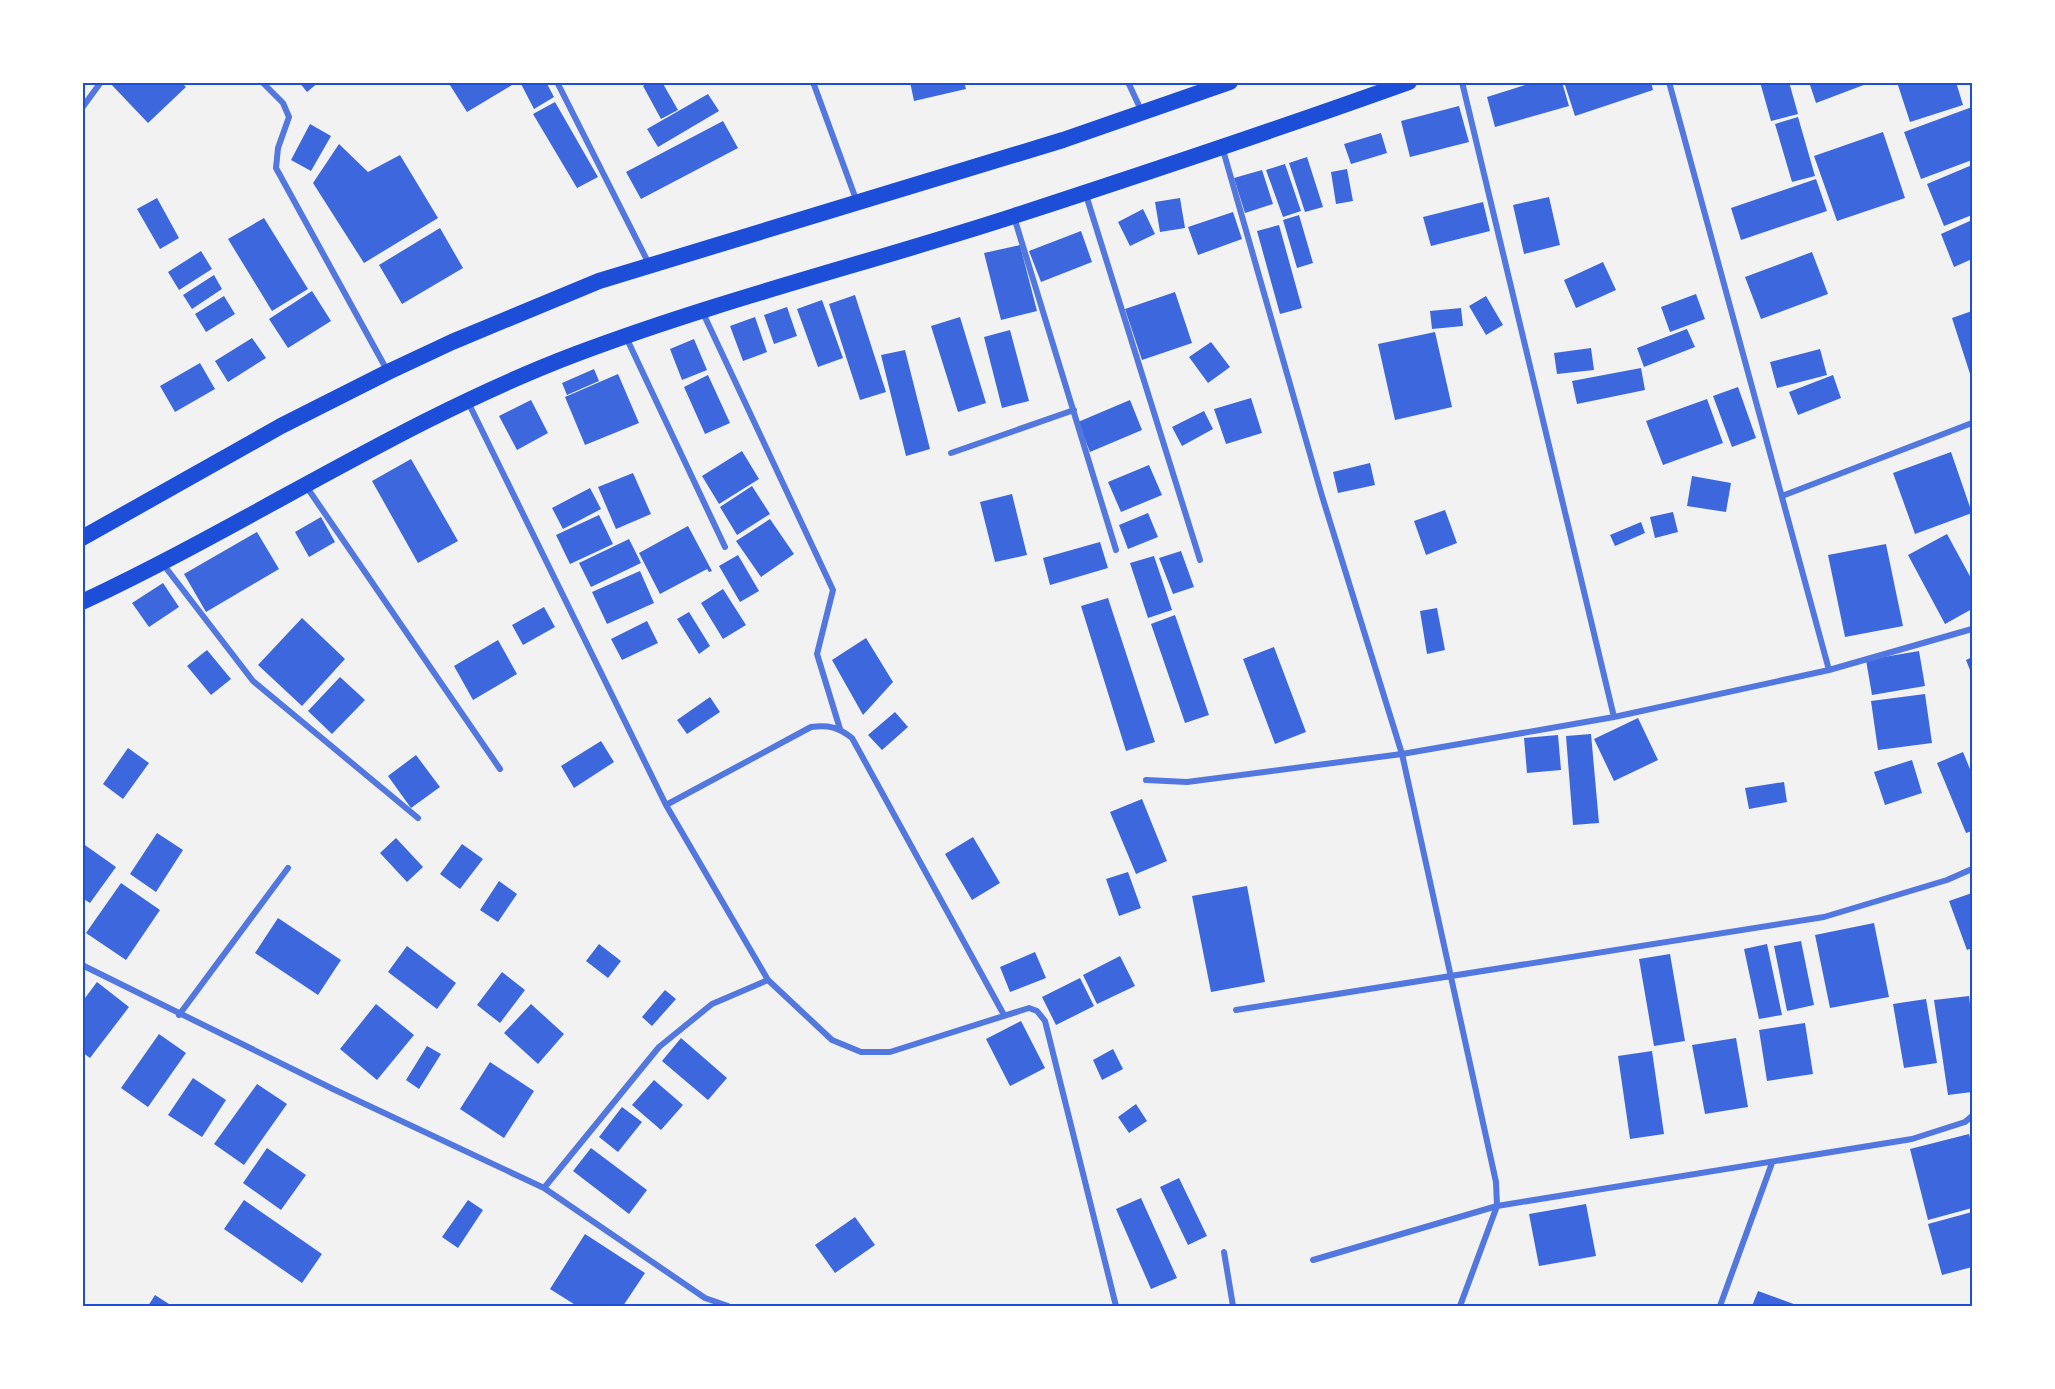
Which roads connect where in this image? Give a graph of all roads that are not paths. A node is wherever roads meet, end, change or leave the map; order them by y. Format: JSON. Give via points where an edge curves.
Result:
{"nodes":[{"id":1,"x":101,"y":82,"type":"edge"},
{"id":2,"x":262,"y":82,"type":"edge"},
{"id":3,"x":557,"y":82,"type":"edge"},
{"id":4,"x":813,"y":82,"type":"edge"},
{"id":5,"x":1128,"y":82,"type":"edge"},
{"id":6,"x":1230,"y":82,"type":"edge"},
{"id":7,"x":1408,"y":82,"type":"edge"},
{"id":8,"x":1462,"y":82,"type":"edge"},
{"id":9,"x":1669,"y":82,"type":"edge"},
{"id":10,"x":82,"y":108,"type":"edge"},
{"id":11,"x":1142,"y":113,"type":"junction"},
{"id":12,"x":1222,"y":145,"type":"junction"},
{"id":13,"x":1085,"y":191,"type":"junction"},
{"id":14,"x":857,"y":203,"type":"junction"},
{"id":15,"x":1014,"y":216,"type":"junction"},
{"id":16,"x":650,"y":266,"type":"junction"},
{"id":17,"x":703,"y":312,"type":"junction"},
{"id":18,"x":626,"y":336,"type":"junction"},
{"id":19,"x":388,"y":372,"type":"junction"},
{"id":20,"x":467,"y":401,"type":"junction"},
{"id":21,"x":1074,"y":410,"type":"junction"},
{"id":22,"x":1972,"y":423,"type":"edge"},
{"id":23,"x":951,"y":453,"type":"dead end"},
{"id":24,"x":305,"y":485,"type":"junction"},
{"id":25,"x":1782,"y":496,"type":"junction"},
{"id":26,"x":82,"y":538,"type":"edge"},
{"id":27,"x":725,"y":547,"type":"dead end"},
{"id":28,"x":1116,"y":549,"type":"dead end"},
{"id":29,"x":1200,"y":560,"type":"dead end"},
{"id":30,"x":163,"y":564,"type":"junction"},
{"id":31,"x":82,"y":602,"type":"edge"},
{"id":32,"x":1972,"y":629,"type":"edge"},
{"id":33,"x":1829,"y":670,"type":"junction"},
{"id":34,"x":1614,"y":717,"type":"junction"},
{"id":35,"x":840,"y":729,"type":"junction"},
{"id":36,"x":1402,"y":754,"type":"junction"},
{"id":37,"x":500,"y":769,"type":"dead end"},
{"id":38,"x":1146,"y":780,"type":"dead end"},
{"id":39,"x":666,"y":806,"type":"junction"},
{"id":40,"x":418,"y":818,"type":"dead end"},
{"id":41,"x":288,"y":868,"type":"dead end"},
{"id":42,"x":1972,"y":869,"type":"edge"},
{"id":43,"x":82,"y":965,"type":"edge"},
{"id":44,"x":1450,"y":975,"type":"junction"},
{"id":45,"x":768,"y":980,"type":"junction"},
{"id":46,"x":1236,"y":1010,"type":"dead end"},
{"id":47,"x":179,"y":1015,"type":"junction"},
{"id":48,"x":1004,"y":1015,"type":"junction"},
{"id":49,"x":1972,"y":1116,"type":"edge"},
{"id":50,"x":1772,"y":1163,"type":"junction"},
{"id":51,"x":544,"y":1188,"type":"junction"},
{"id":52,"x":1497,"y":1206,"type":"junction"},
{"id":53,"x":1224,"y":1252,"type":"dead end"},
{"id":54,"x":1313,"y":1260,"type":"dead end"},
{"id":55,"x":705,"y":1298,"type":"junction"},
{"id":56,"x":703,"y":1306,"type":"edge"},
{"id":57,"x":728,"y":1306,"type":"edge"},
{"id":58,"x":1116,"y":1306,"type":"edge"},
{"id":59,"x":1233,"y":1306,"type":"edge"},
{"id":60,"x":1460,"y":1306,"type":"edge"},
{"id":61,"x":1720,"y":1306,"type":"edge"}],
"edges":[{"from":1,"to":10,"type":"street"},
{"from":2,"to":19,"type":"street","via":[[283,103],[289,117],[278,148],[276,168]]},
{"from":3,"to":16,"type":"street"},
{"from":4,"to":14,"type":"street"},
{"from":5,"to":11,"type":"street"},
{"from":6,"to":11,"type":"highway"},
{"from":7,"to":12,"type":"highway"},
{"from":8,"to":34,"type":"street"},
{"from":9,"to":25,"type":"street"},
{"from":11,"to":14,"type":"highway"},
{"from":12,"to":13,"type":"highway"},
{"from":12,"to":36,"type":"street","via":[[1322,496]]},
{"from":13,"to":15,"type":"highway"},
{"from":13,"to":29,"type":"street"},
{"from":14,"to":16,"type":"highway"},
{"from":15,"to":17,"type":"highway"},
{"from":15,"to":21,"type":"street"},
{"from":16,"to":19,"type":"highway","via":[[599,281]]},
{"from":17,"to":18,"type":"highway"},
{"from":17,"to":35,"type":"street","via":[[833,590],[817,654]]},
{"from":18,"to":20,"type":"highway"},
{"from":18,"to":27,"type":"street"},
{"from":19,"to":26,"type":"highway","via":[[281,426]]},
{"from":20,"to":24,"type":"highway"},
{"from":20,"to":39,"type":"street"},
{"from":21,"to":23,"type":"street"},
{"from":21,"to":28,"type":"street"},
{"from":22,"to":25,"type":"street"},
{"from":24,"to":30,"type":"highway"},
{"from":24,"to":37,"type":"street"},
{"from":25,"to":33,"type":"street"},
{"from":30,"to":31,"type":"highway"},
{"from":30,"to":40,"type":"street","via":[[253,681]]},
{"from":32,"to":33,"type":"street"},
{"from":33,"to":34,"type":"street"},
{"from":34,"to":36,"type":"street"},
{"from":35,"to":39,"type":"street","via":[[811,727]]},
{"from":35,"to":48,"type":"street","via":[[852,738]]},
{"from":36,"to":38,"type":"street","via":[[1187,782]]},
{"from":36,"to":44,"type":"street"},
{"from":39,"to":45,"type":"street"},
{"from":41,"to":47,"type":"street"},
{"from":42,"to":44,"type":"street","via":[[1824,917]]},
{"from":43,"to":47,"type":"street"},
{"from":44,"to":46,"type":"street"},
{"from":44,"to":52,"type":"street","via":[[1496,1182]]},
{"from":45,"to":48,"type":"street","via":[[832,1040],[861,1052],[890,1052]]},
{"from":45,"to":51,"type":"street","via":[[712,1004],[660,1047]]},
{"from":47,"to":51,"type":"street"},
{"from":48,"to":58,"type":"street","via":[[1029,1008],[1045,1021]]},
{"from":49,"to":50,"type":"street","via":[[1965,1122],[1912,1139]]},
{"from":50,"to":52,"type":"street"},
{"from":50,"to":61,"type":"street"},
{"from":51,"to":55,"type":"street"},
{"from":52,"to":54,"type":"street"},
{"from":52,"to":60,"type":"street"},
{"from":53,"to":59,"type":"street"},
{"from":55,"to":56,"type":"street"},
{"from":55,"to":57,"type":"street"}]}
